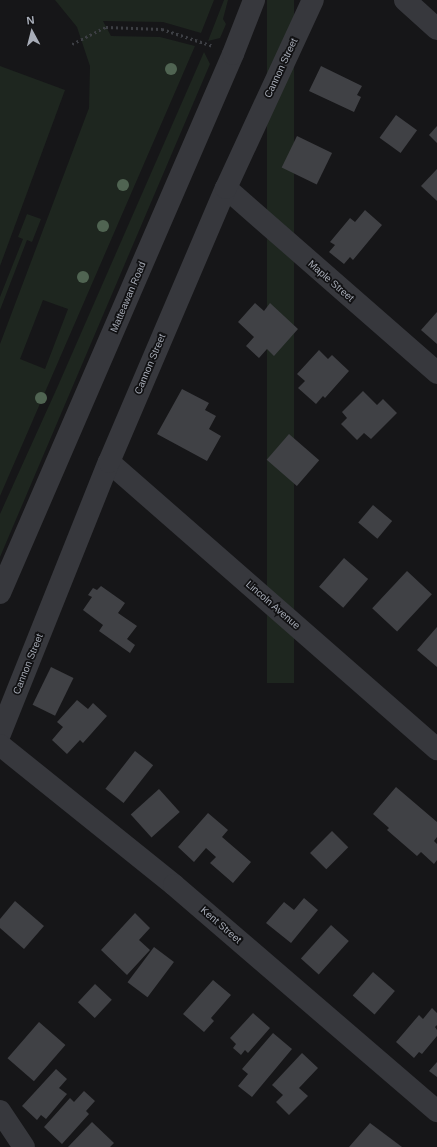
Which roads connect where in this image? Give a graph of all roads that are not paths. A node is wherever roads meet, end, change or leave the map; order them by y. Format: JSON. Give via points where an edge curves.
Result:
{"nodes":[{"id":1,"x":254,"y":0,"type":"edge"},
{"id":2,"x":313,"y":0,"type":"edge"},
{"id":3,"x":405,"y":0,"type":"edge"},
{"id":4,"x":437,"y":29,"type":"edge"},
{"id":5,"x":226,"y":188,"type":"junction"},
{"id":6,"x":437,"y":373,"type":"edge"},
{"id":7,"x":109,"y":462,"type":"junction"},
{"id":8,"x":0,"y":593,"type":"edge"},
{"id":9,"x":0,"y":734,"type":"edge"},
{"id":10,"x":0,"y":745,"type":"edge"},
{"id":11,"x":437,"y":749,"type":"edge"},
{"id":12,"x":0,"y":1111,"type":"edge"},
{"id":13,"x":437,"y":1111,"type":"edge"},
{"id":14,"x":24,"y":1147,"type":"edge"}],
"edges":[{"from":1,"to":8,"type":"street","name":"Matteawan Road"},
{"from":2,"to":5,"type":"street","name":"Cannon Street"},
{"from":3,"to":4,"type":"street"},
{"from":5,"to":6,"type":"street","name":"Maple Street"},
{"from":5,"to":7,"type":"street","name":"Cannon Street"},
{"from":7,"to":9,"type":"street","name":"Cannon Street"},
{"from":7,"to":11,"type":"street","name":"Lincoln Avenue"},
{"from":10,"to":13,"type":"street","name":"Kent Street","via":[[174,885]]},
{"from":12,"to":14,"type":"street"}]}
